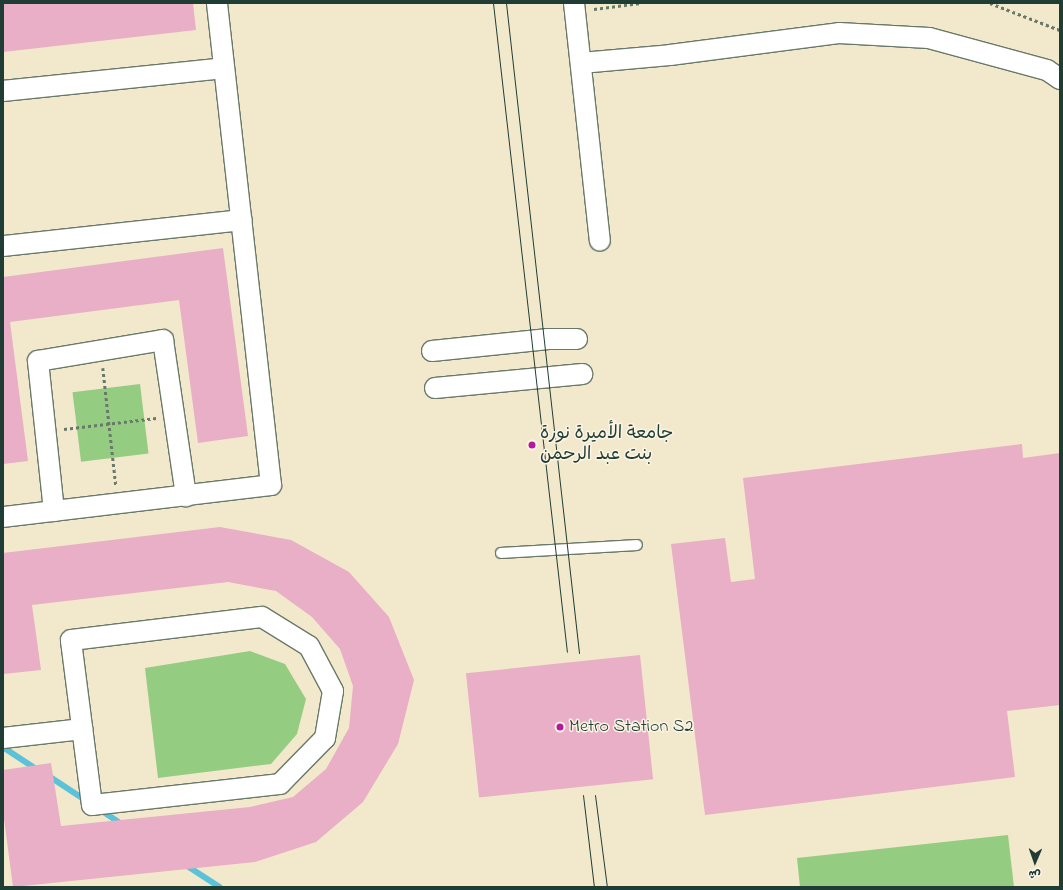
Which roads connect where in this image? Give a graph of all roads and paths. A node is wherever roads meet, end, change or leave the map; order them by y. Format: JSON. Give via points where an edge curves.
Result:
{"nodes":[{"id":1,"x":217,"y":3,"type":"edge"},
{"id":2,"x":641,"y":3,"type":"edge"},
{"id":3,"x":990,"y":3,"type":"edge"},
{"id":4,"x":575,"y":7,"type":"edge"},
{"id":5,"x":1060,"y":30,"type":"edge"},
{"id":6,"x":581,"y":63,"type":"junction"},
{"id":7,"x":224,"y":68,"type":"junction"},
{"id":8,"x":1060,"y":79,"type":"edge"},
{"id":9,"x":3,"y":90,"type":"edge"},
{"id":10,"x":242,"y":220,"type":"junction"},
{"id":11,"x":600,"y":241,"type":"dead end"},
{"id":12,"x":3,"y":246,"type":"edge"},
{"id":13,"x":577,"y":339,"type":"dead end"},
{"id":14,"x":100,"y":350,"type":"junction"},
{"id":15,"x":432,"y":351,"type":"dead end"},
{"id":16,"x":582,"y":374,"type":"dead end"},
{"id":17,"x":435,"y":388,"type":"dead end"},
{"id":18,"x":174,"y":416,"type":"junction"},
{"id":19,"x":109,"y":424,"type":"junction"},
{"id":20,"x":45,"y":431,"type":"junction"},
{"id":21,"x":186,"y":496,"type":"junction"},
{"id":22,"x":119,"y":503,"type":"junction"},
{"id":23,"x":54,"y":511,"type":"junction"},
{"id":24,"x":3,"y":518,"type":"edge"},
{"id":25,"x":637,"y":544,"type":"dead end"},
{"id":26,"x":501,"y":553,"type":"dead end"},
{"id":27,"x":82,"y":729,"type":"junction"},
{"id":28,"x":3,"y":738,"type":"edge"}],
"edges":[{"from":1,"to":7,"type":"street"},
{"from":2,"to":4,"type":"path"},
{"from":3,"to":5,"type":"path"},
{"from":4,"to":6,"type":"street"},
{"from":6,"to":8,"type":"street","via":[[670,55],[839,33],[929,38],[1046,70]]},
{"from":6,"to":11,"type":"street"},
{"from":7,"to":9,"type":"street"},
{"from":7,"to":10,"type":"street"},
{"from":10,"to":12,"type":"street"},
{"from":10,"to":21,"type":"street","via":[[271,485]]},
{"from":13,"to":15,"type":"street","via":[[548,339]]},
{"from":14,"to":18,"type":"street","via":[[164,340]]},
{"from":14,"to":19,"type":"path"},
{"from":14,"to":20,"type":"street","via":[[38,360]]},
{"from":16,"to":17,"type":"street"},
{"from":18,"to":19,"type":"path"},
{"from":18,"to":21,"type":"street"},
{"from":19,"to":20,"type":"path"},
{"from":19,"to":22,"type":"path"},
{"from":20,"to":23,"type":"street"},
{"from":21,"to":22,"type":"street"},
{"from":22,"to":23,"type":"street"},
{"from":23,"to":24,"type":"street"},
{"from":25,"to":26,"type":"lane"},
{"from":27,"to":27,"type":"street","via":[[92,805],[280,784],[325,738],[333,691],[309,646],[262,617],[71,640]]},
{"from":27,"to":28,"type":"street"}]}
